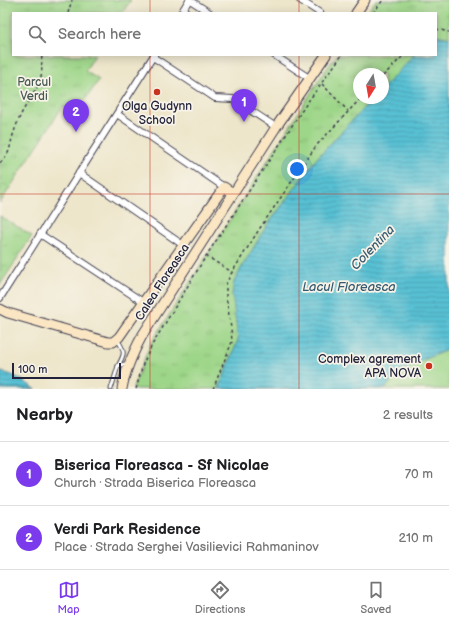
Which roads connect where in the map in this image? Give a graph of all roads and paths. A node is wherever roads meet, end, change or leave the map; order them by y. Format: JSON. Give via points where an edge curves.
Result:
{"nodes":[{"id":1,"x":72,"y":0,"type":"edge"},
{"id":2,"x":189,"y":0,"type":"edge"},
{"id":3,"x":300,"y":0,"type":"edge"},
{"id":4,"x":365,"y":0,"type":"edge"},
{"id":5,"x":383,"y":0,"type":"edge"},
{"id":6,"x":68,"y":12,"type":"edge"},
{"id":7,"x":182,"y":12,"type":"edge"},
{"id":8,"x":208,"y":12,"type":"edge"},
{"id":9,"x":318,"y":12,"type":"edge"},
{"id":10,"x":357,"y":12,"type":"edge"},
{"id":11,"x":374,"y":12,"type":"edge"},
{"id":12,"x":437,"y":29,"type":"edge"},
{"id":13,"x":449,"y":32,"type":"edge"},
{"id":14,"x":42,"y":56,"type":"edge"},
{"id":15,"x":154,"y":56,"type":"edge"},
{"id":16,"x":276,"y":56,"type":"edge"},
{"id":17,"x":325,"y":56,"type":"edge"},
{"id":18,"x":341,"y":56,"type":"edge"},
{"id":19,"x":403,"y":56,"type":"edge"},
{"id":20,"x":389,"y":70,"type":"edge"},
{"id":21,"x":309,"y":78,"type":"junction"},
{"id":22,"x":321,"y":84,"type":"junction"},
{"id":23,"x":355,"y":104,"type":"edge"},
{"id":24,"x":348,"y":111,"type":"junction"},
{"id":25,"x":117,"y":114,"type":"junction"},
{"id":26,"x":276,"y":127,"type":"junction"},
{"id":27,"x":0,"y":162,"type":"edge"},
{"id":28,"x":79,"y":173,"type":"junction"},
{"id":29,"x":224,"y":187,"type":"junction"},
{"id":30,"x":218,"y":195,"type":"junction"},
{"id":31,"x":232,"y":195,"type":"junction"},
{"id":32,"x":40,"y":234,"type":"junction"},
{"id":33,"x":183,"y":245,"type":"junction"},
{"id":34,"x":206,"y":256,"type":"junction"},
{"id":35,"x":232,"y":272,"type":"junction"},
{"id":36,"x":1,"y":296,"type":"edge"},
{"id":37,"x":143,"y":302,"type":"junction"},
{"id":38,"x":0,"y":308,"type":"edge"},
{"id":39,"x":116,"y":340,"type":"junction"},
{"id":40,"x":129,"y":362,"type":"junction"},
{"id":41,"x":118,"y":366,"type":"junction"},
{"id":42,"x":111,"y":389,"type":"edge"},
{"id":43,"x":122,"y":389,"type":"edge"},
{"id":44,"x":136,"y":389,"type":"edge"},
{"id":45,"x":212,"y":389,"type":"edge"}],
"edges":[{"from":1,"to":6,"type":"path"},
{"from":2,"to":7,"type":"street"},
{"from":2,"to":8,"type":"street"},
{"from":3,"to":9,"type":"street"},
{"from":4,"to":10,"type":"main road"},
{"from":5,"to":11,"type":"path"},
{"from":12,"to":13,"type":"path"},
{"from":14,"to":27,"type":"path","via":[[41,78],[36,91],[18,122],[7,156]]},
{"from":15,"to":25,"type":"street"},
{"from":15,"to":26,"type":"street","via":[[215,98],[233,99]]},
{"from":16,"to":21,"type":"street"},
{"from":17,"to":21,"type":"main road","name":"Calea Floreasca"},
{"from":18,"to":22,"type":"path"},
{"from":19,"to":20,"type":"path"},
{"from":21,"to":26,"type":"main road","name":"Calea Floreasca"},
{"from":22,"to":24,"type":"path"},
{"from":22,"to":34,"type":"path"},
{"from":23,"to":24,"type":"path"},
{"from":24,"to":35,"type":"path","via":[[316,146]]},
{"from":25,"to":28,"type":"street"},
{"from":25,"to":29,"type":"street"},
{"from":26,"to":31,"type":"main road","name":"Calea Floreasca"},
{"from":28,"to":32,"type":"street"},
{"from":28,"to":33,"type":"street"},
{"from":29,"to":30,"type":"main road","name":"Calea Floreasca"},
{"from":29,"to":31,"type":"main road"},
{"from":30,"to":31,"type":"main road"},
{"from":30,"to":33,"type":"main road","name":"Calea Floreasca"},
{"from":31,"to":40,"type":"main road","name":"Calea Floreasca","via":[[142,336]]},
{"from":32,"to":36,"type":"street"},
{"from":32,"to":37,"type":"street"},
{"from":33,"to":37,"type":"main road","name":"Calea Floreasca"},
{"from":34,"to":35,"type":"path"},
{"from":34,"to":44,"type":"path","via":[[152,345]]},
{"from":35,"to":45,"type":"path","via":[[226,284],[226,296],[232,342]]},
{"from":37,"to":39,"type":"main road","name":"Calea Floreasca"},
{"from":38,"to":39,"type":"main road","via":[[8,313],[108,342]]},
{"from":39,"to":41,"type":"lane","via":[[123,348],[124,355]]},
{"from":40,"to":41,"type":"lane"},
{"from":40,"to":43,"type":"main road","name":"Calea Floreasca"},
{"from":41,"to":42,"type":"lane"}]}
